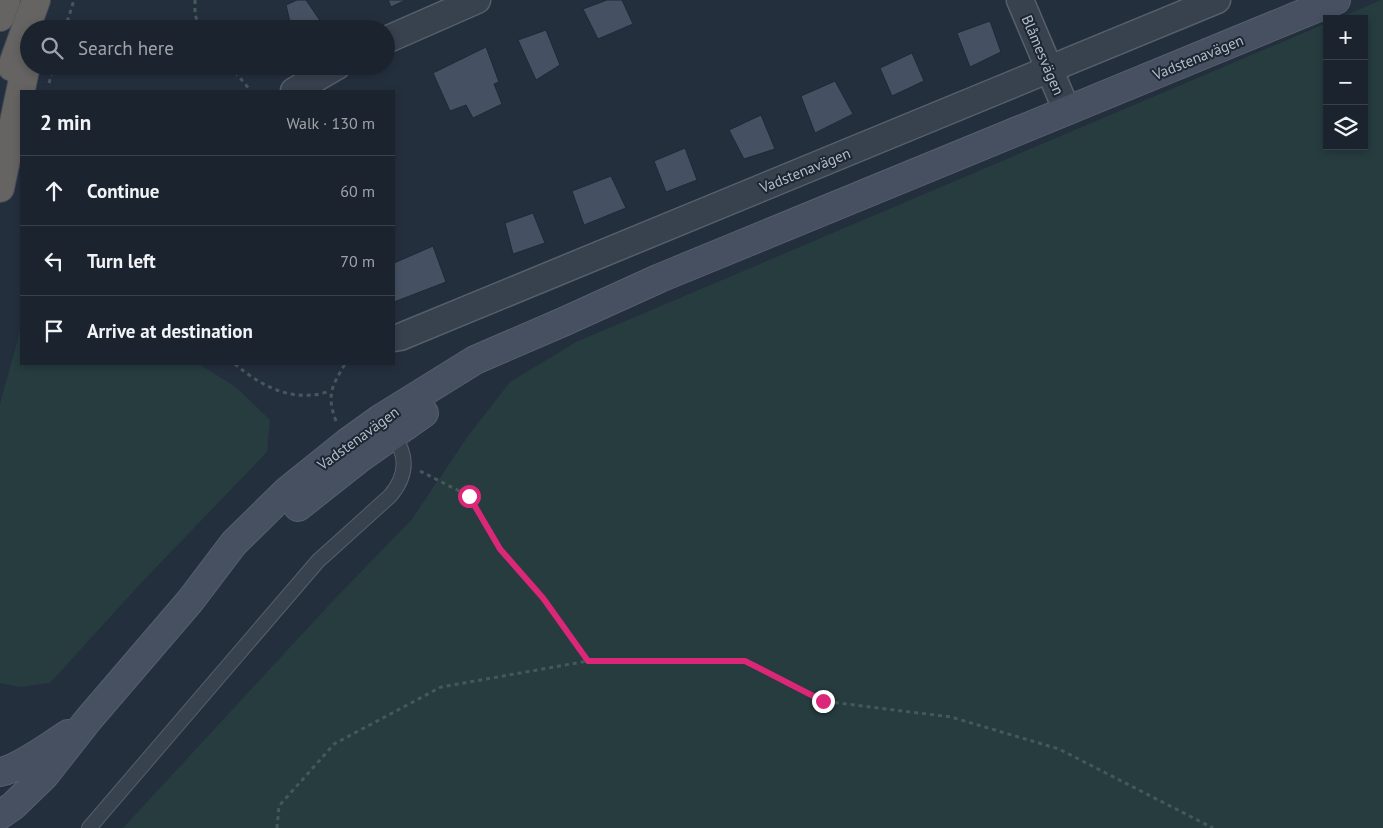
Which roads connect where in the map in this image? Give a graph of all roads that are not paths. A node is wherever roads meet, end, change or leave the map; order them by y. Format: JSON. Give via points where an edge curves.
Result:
{"nodes":[{"id":1,"x":6,"y":0,"type":"edge"},
{"id":2,"x":38,"y":0,"type":"edge"},
{"id":3,"x":477,"y":0,"type":"edge"},
{"id":4,"x":1020,"y":0,"type":"edge"},
{"id":5,"x":1217,"y":0,"type":"edge"},
{"id":6,"x":1336,"y":0,"type":"edge"},
{"id":7,"x":0,"y":17,"type":"edge"},
{"id":8,"x":30,"y":20,"type":"edge"},
{"id":9,"x":35,"y":20,"type":"edge"},
{"id":10,"x":395,"y":36,"type":"edge"},
{"id":11,"x":20,"y":48,"type":"edge"},
{"id":12,"x":1049,"y":69,"type":"junction"},
{"id":13,"x":24,"y":75,"type":"edge"},
{"id":14,"x":322,"y":75,"type":"edge"},
{"id":15,"x":21,"y":90,"type":"edge"},
{"id":16,"x":296,"y":90,"type":"edge"},
{"id":17,"x":20,"y":94,"type":"edge"},
{"id":18,"x":0,"y":101,"type":"edge"},
{"id":19,"x":1067,"y":111,"type":"junction"},
{"id":20,"x":0,"y":188,"type":"edge"},
{"id":21,"x":395,"y":338,"type":"edge"},
{"id":22,"x":387,"y":427,"type":"junction"},
{"id":23,"x":88,"y":720,"type":"junction"},
{"id":24,"x":0,"y":772,"type":"edge"},
{"id":25,"x":0,"y":815,"type":"edge"},
{"id":26,"x":89,"y":828,"type":"edge"}],
"edges":[{"from":1,"to":7,"type":"highway"},
{"from":2,"to":8,"type":"highway"},
{"from":2,"to":9,"type":"highway"},
{"from":3,"to":10,"type":"street"},
{"from":4,"to":12,"type":"street","name":"Blåmesvägen"},
{"from":5,"to":12,"type":"street","name":"Vadstenavägen"},
{"from":6,"to":19,"type":"main road","name":"Vadstenavägen"},
{"from":11,"to":18,"type":"highway"},
{"from":12,"to":19,"type":"street","name":"Blåmesvägen"},
{"from":12,"to":21,"type":"street","name":"Vadstenavägen"},
{"from":13,"to":15,"type":"highway"},
{"from":14,"to":16,"type":"street"},
{"from":17,"to":20,"type":"highway"},
{"from":19,"to":22,"type":"main road","name":"Vadstenavägen","via":[[660,278],[475,360]]},
{"from":22,"to":23,"type":"main road","name":"Vadstenavägen","via":[[348,442],[286,491],[234,543],[190,601]]},
{"from":22,"to":26,"type":"lane","via":[[398,442],[402,455],[404,470],[397,487],[318,561]]},
{"from":23,"to":24,"type":"main road","name":"Vadstenavägen","via":[[33,757]]},
{"from":23,"to":25,"type":"main road","name":"Vadstenavägen","via":[[44,776]]}]}
